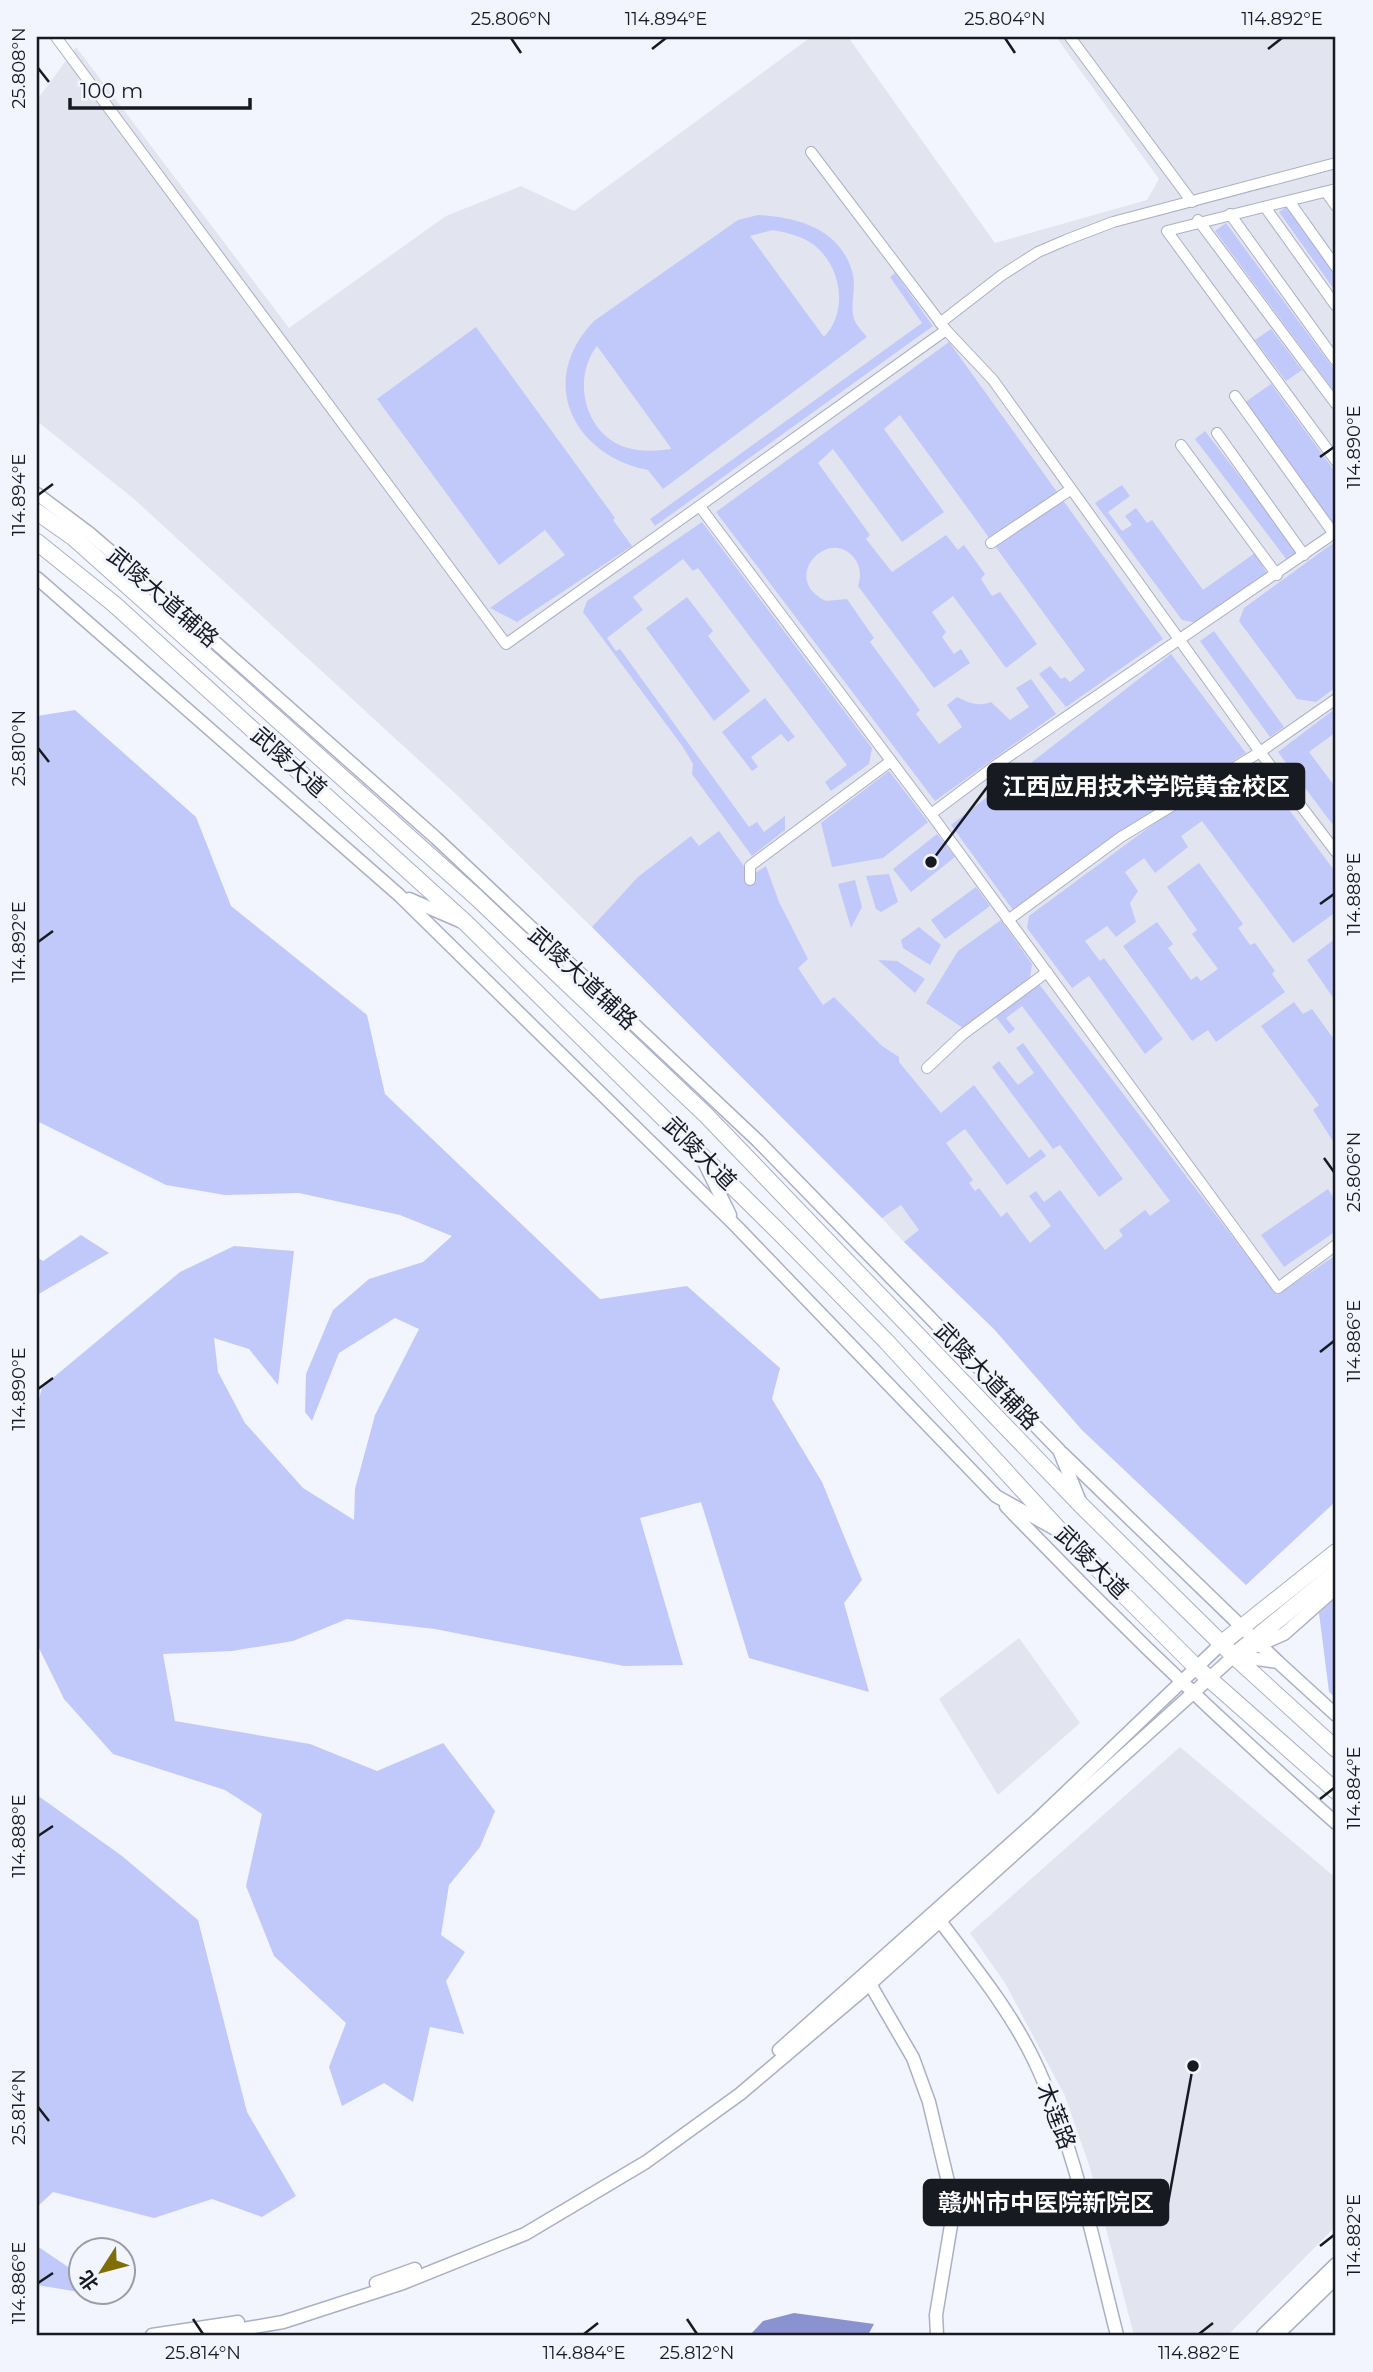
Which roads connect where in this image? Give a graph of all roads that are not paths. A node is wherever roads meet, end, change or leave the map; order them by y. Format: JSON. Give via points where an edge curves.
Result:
{"nodes":[{"id":1,"x":56,"y":37,"type":"edge"},
{"id":2,"x":1070,"y":37,"type":"edge"},
{"id":3,"x":811,"y":152,"type":"dead end"},
{"id":4,"x":1336,"y":163,"type":"edge"},
{"id":5,"x":1331,"y":191,"type":"edge"},
{"id":6,"x":1289,"y":201,"type":"junction"},
{"id":7,"x":1192,"y":202,"type":"junction"},
{"id":8,"x":1336,"y":206,"type":"edge"},
{"id":9,"x":1265,"y":207,"type":"junction"},
{"id":10,"x":1230,"y":214,"type":"junction"},
{"id":11,"x":1198,"y":220,"type":"junction"},
{"id":12,"x":1336,"y":267,"type":"edge"},
{"id":13,"x":1336,"y":306,"type":"edge"},
{"id":14,"x":943,"y":327,"type":"junction"},
{"id":15,"x":1336,"y":361,"type":"edge"},
{"id":16,"x":1235,"y":396,"type":"dead end"},
{"id":17,"x":1336,"y":404,"type":"edge"},
{"id":18,"x":1217,"y":433,"type":"dead end"},
{"id":19,"x":1181,"y":446,"type":"dead end"},
{"id":20,"x":1336,"y":461,"type":"edge"},
{"id":21,"x":1070,"y":490,"type":"junction"},
{"id":22,"x":37,"y":494,"type":"edge"},
{"id":23,"x":701,"y":508,"type":"junction"},
{"id":24,"x":37,"y":512,"type":"edge"},
{"id":25,"x":1335,"y":533,"type":"edge"},
{"id":26,"x":37,"y":542,"type":"edge"},
{"id":27,"x":992,"y":543,"type":"dead end"},
{"id":28,"x":1304,"y":555,"type":"junction"},
{"id":29,"x":1277,"y":575,"type":"junction"},
{"id":30,"x":37,"y":578,"type":"edge"},
{"id":31,"x":1179,"y":640,"type":"junction"},
{"id":32,"x":1336,"y":699,"type":"edge"},
{"id":33,"x":1260,"y":752,"type":"junction"},
{"id":34,"x":891,"y":761,"type":"junction"},
{"id":35,"x":931,"y":814,"type":"junction"},
{"id":36,"x":436,"y":838,"type":"junction"},
{"id":37,"x":1336,"y":852,"type":"edge"},
{"id":38,"x":750,"y":880,"type":"dead end"},
{"id":39,"x":400,"y":895,"type":"junction"},
{"id":40,"x":476,"y":897,"type":"junction"},
{"id":41,"x":1009,"y":920,"type":"junction"},
{"id":42,"x":467,"y":924,"type":"junction"},
{"id":43,"x":1046,"y":972,"type":"junction"},
{"id":44,"x":927,"y":1069,"type":"dead end"},
{"id":45,"x":706,"y":1115,"type":"junction"},
{"id":46,"x":758,"y":1141,"type":"junction"},
{"id":47,"x":697,"y":1149,"type":"junction"},
{"id":48,"x":736,"y":1226,"type":"junction"},
{"id":49,"x":1336,"y":1245,"type":"edge"},
{"id":50,"x":1059,"y":1450,"type":"junction"},
{"id":51,"x":996,"y":1496,"type":"junction"},
{"id":52,"x":1082,"y":1506,"type":"junction"},
{"id":53,"x":1063,"y":1534,"type":"junction"},
{"id":54,"x":1336,"y":1552,"type":"edge"},
{"id":55,"x":1336,"y":1572,"type":"edge"},
{"id":56,"x":1336,"y":1588,"type":"edge"},
{"id":57,"x":1242,"y":1627,"type":"junction"},
{"id":58,"x":1257,"y":1642,"type":"junction"},
{"id":59,"x":1222,"y":1643,"type":"junction"},
{"id":60,"x":1234,"y":1656,"type":"junction"},
{"id":61,"x":1278,"y":1662,"type":"junction"},
{"id":62,"x":1197,"y":1668,"type":"junction"},
{"id":63,"x":1210,"y":1678,"type":"junction"},
{"id":64,"x":1181,"y":1683,"type":"junction"},
{"id":65,"x":1193,"y":1694,"type":"junction"},
{"id":66,"x":1336,"y":1715,"type":"edge"},
{"id":67,"x":1336,"y":1749,"type":"edge"},
{"id":68,"x":1336,"y":1791,"type":"edge"},
{"id":69,"x":1336,"y":1823,"type":"edge"},
{"id":70,"x":940,"y":1921,"type":"junction"},
{"id":71,"x":870,"y":1984,"type":"junction"},
{"id":72,"x":1336,"y":2263,"type":"edge"},
{"id":73,"x":1336,"y":2278,"type":"edge"},
{"id":74,"x":152,"y":2335,"type":"edge"},
{"id":75,"x":208,"y":2335,"type":"edge"},
{"id":76,"x":937,"y":2335,"type":"edge"},
{"id":77,"x":1116,"y":2335,"type":"edge"},
{"id":78,"x":1263,"y":2335,"type":"edge"},
{"id":79,"x":1277,"y":2335,"type":"edge"}],
"edges":[{"from":1,"to":23,"type":"street","via":[[506,644]]},
{"from":2,"to":7,"type":"street"},
{"from":3,"to":14,"type":"street"},
{"from":4,"to":7,"type":"street"},
{"from":5,"to":6,"type":"street"},
{"from":5,"to":8,"type":"street"},
{"from":6,"to":9,"type":"street"},
{"from":6,"to":12,"type":"street"},
{"from":7,"to":14,"type":"street","via":[[1113,222],[1038,252],[1002,275]]},
{"from":9,"to":10,"type":"street"},
{"from":9,"to":13,"type":"street"},
{"from":10,"to":11,"type":"street"},
{"from":10,"to":15,"type":"street"},
{"from":11,"to":17,"type":"street"},
{"from":11,"to":20,"type":"street","via":[[1167,231]]},
{"from":14,"to":21,"type":"street","via":[[993,380]]},
{"from":14,"to":23,"type":"street"},
{"from":16,"to":25,"type":"street"},
{"from":18,"to":28,"type":"street"},
{"from":19,"to":29,"type":"street"},
{"from":21,"to":27,"type":"street"},
{"from":21,"to":31,"type":"street"},
{"from":22,"to":36,"type":"street","name":"武陵大道辅路","via":[[163,596]]},
{"from":23,"to":34,"type":"street"},
{"from":24,"to":40,"type":"main road","name":"武陵大道","via":[[74,538]]},
{"from":25,"to":28,"type":"street"},
{"from":26,"to":42,"type":"main road","name":"武陵大道","via":[[114,604]]},
{"from":28,"to":29,"type":"street"},
{"from":29,"to":31,"type":"street"},
{"from":30,"to":39,"type":"street"},
{"from":31,"to":33,"type":"street"},
{"from":31,"to":35,"type":"street"},
{"from":32,"to":33,"type":"street"},
{"from":33,"to":37,"type":"street"},
{"from":33,"to":41,"type":"street","via":[[1121,837]]},
{"from":34,"to":35,"type":"street"},
{"from":34,"to":38,"type":"street","via":[[750,866]]},
{"from":35,"to":41,"type":"street"},
{"from":36,"to":40,"type":"street"},
{"from":36,"to":46,"type":"street","name":"武陵大道辅路"},
{"from":39,"to":42,"type":"street"},
{"from":39,"to":48,"type":"street"},
{"from":40,"to":45,"type":"main road","name":"武陵大道"},
{"from":41,"to":43,"type":"street"},
{"from":42,"to":47,"type":"main road","name":"武陵大道"},
{"from":43,"to":44,"type":"street","via":[[962,1035]]},
{"from":43,"to":49,"type":"street","via":[[1278,1289]]},
{"from":45,"to":46,"type":"street"},
{"from":45,"to":52,"type":"main road","name":"武陵大道"},
{"from":46,"to":50,"type":"street","name":"武陵大道辅路"},
{"from":47,"to":48,"type":"street"},
{"from":47,"to":53,"type":"main road","name":"武陵大道","via":[[886,1341]]},
{"from":48,"to":51,"type":"street"},
{"from":50,"to":52,"type":"street","name":"武陵大道辅路"},
{"from":50,"to":57,"type":"street"},
{"from":51,"to":53,"type":"street"},
{"from":51,"to":64,"type":"street"},
{"from":52,"to":59,"type":"main road","name":"武陵大道"},
{"from":53,"to":62,"type":"main road","name":"武陵大道"},
{"from":54,"to":57,"type":"main road"},
{"from":55,"to":58,"type":"main road"},
{"from":56,"to":58,"type":"street","via":[[1284,1634]]},
{"from":57,"to":58,"type":"street"},
{"from":57,"to":59,"type":"main road"},
{"from":58,"to":60,"type":"main road"},
{"from":58,"to":61,"type":"street"},
{"from":59,"to":60,"type":"main road","name":"武陵大道"},
{"from":59,"to":62,"type":"street"},
{"from":60,"to":61,"type":"street"},
{"from":60,"to":63,"type":"street"},
{"from":60,"to":67,"type":"main road","name":"武陵大道"},
{"from":61,"to":66,"type":"street"},
{"from":62,"to":63,"type":"main road","name":"武陵大道"},
{"from":62,"to":64,"type":"street"},
{"from":63,"to":65,"type":"street"},
{"from":63,"to":68,"type":"main road","name":"武陵大道"},
{"from":64,"to":65,"type":"street"},
{"from":64,"to":74,"type":"street","via":[[1029,1826],[734,2089],[641,2155],[524,2226],[401,2274],[283,2314]]},
{"from":65,"to":69,"type":"street"},
{"from":65,"to":70,"type":"street"},
{"from":70,"to":71,"type":"street"},
{"from":70,"to":77,"type":"street","name":"木莲路","via":[[1000,2003],[1049,2095],[1072,2156]]},
{"from":71,"to":75,"type":"street","via":[[740,2094],[646,2162],[525,2234],[402,2283],[283,2322]]},
{"from":71,"to":76,"type":"street","via":[[913,2058],[929,2102],[954,2207],[936,2315]]},
{"from":72,"to":78,"type":"street"},
{"from":73,"to":79,"type":"street"}]}
